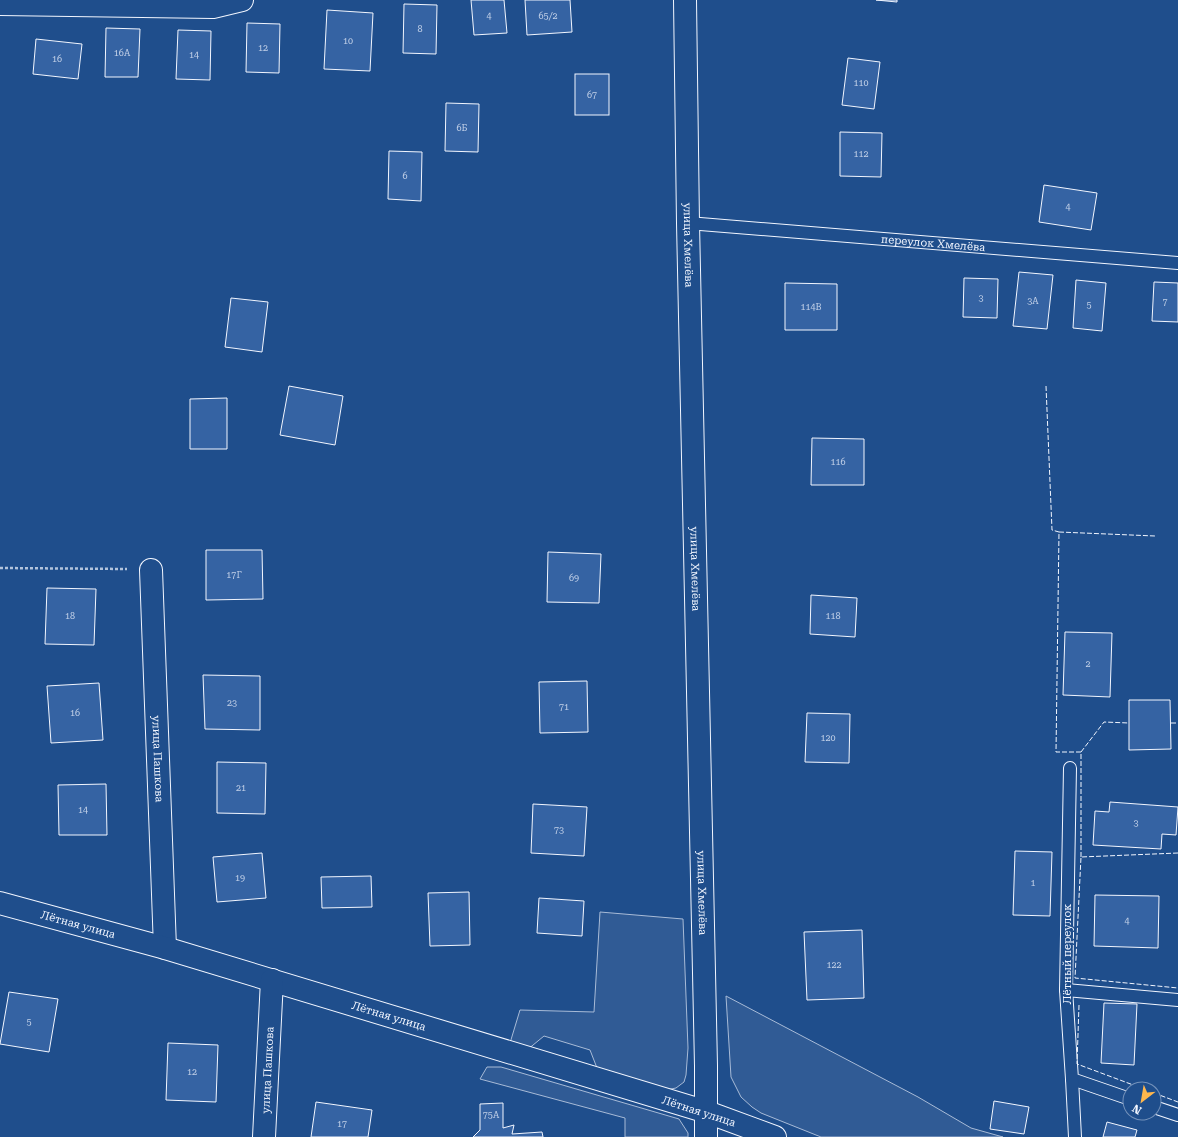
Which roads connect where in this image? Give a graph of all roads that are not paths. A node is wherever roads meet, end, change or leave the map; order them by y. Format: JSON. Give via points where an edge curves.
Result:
{"nodes":[{"id":1,"x":242,"y":0,"type":"edge"},
{"id":2,"x":685,"y":0,"type":"edge"},
{"id":3,"x":0,"y":4,"type":"edge"},
{"id":4,"x":688,"y":223,"type":"junction"},
{"id":5,"x":1178,"y":263,"type":"edge"},
{"id":6,"x":151,"y":570,"type":"road end"},
{"id":7,"x":1070,"y":768,"type":"dead end"},
{"id":8,"x":0,"y":903,"type":"edge"},
{"id":9,"x":165,"y":948,"type":"junction"},
{"id":10,"x":272,"y":980,"type":"junction"},
{"id":11,"x":1066,"y":990,"type":"junction"},
{"id":12,"x":1178,"y":1000,"type":"edge"},
{"id":13,"x":1072,"y":1079,"type":"junction"},
{"id":14,"x":1122,"y":1095,"type":"edge"},
{"id":15,"x":1162,"y":1109,"type":"edge"},
{"id":16,"x":707,"y":1112,"type":"junction"},
{"id":17,"x":1178,"y":1114,"type":"edge"},
{"id":18,"x":264,"y":1137,"type":"edge"},
{"id":19,"x":706,"y":1137,"type":"edge"},
{"id":20,"x":775,"y":1137,"type":"edge"},
{"id":21,"x":1075,"y":1137,"type":"edge"}],
"edges":[{"from":1,"to":3,"type":"street","via":[[213,7]]},
{"from":2,"to":4,"type":"street","name":"улица Хмелёва"},
{"from":4,"to":5,"type":"lane","name":"переулок Хмелёва"},
{"from":4,"to":16,"type":"street","name":"улица Хмелёва"},
{"from":6,"to":9,"type":"street","name":"улица Пашкова"},
{"from":7,"to":11,"type":"lane","name":"Лётный переулок"},
{"from":8,"to":9,"type":"street","name":"Лётная улица"},
{"from":9,"to":10,"type":"street","name":"Лётная улица"},
{"from":10,"to":16,"type":"street","name":"Лётная улица"},
{"from":10,"to":18,"type":"street","name":"улица Пашкова"},
{"from":11,"to":12,"type":"lane"},
{"from":11,"to":13,"type":"lane","name":"Лётный переулок"},
{"from":13,"to":14,"type":"lane"},
{"from":13,"to":21,"type":"lane","name":"Лётный переулок"},
{"from":15,"to":17,"type":"lane"},
{"from":16,"to":19,"type":"street","name":"улица Хмелёва"},
{"from":16,"to":20,"type":"street","name":"Лётная улица"}]}
